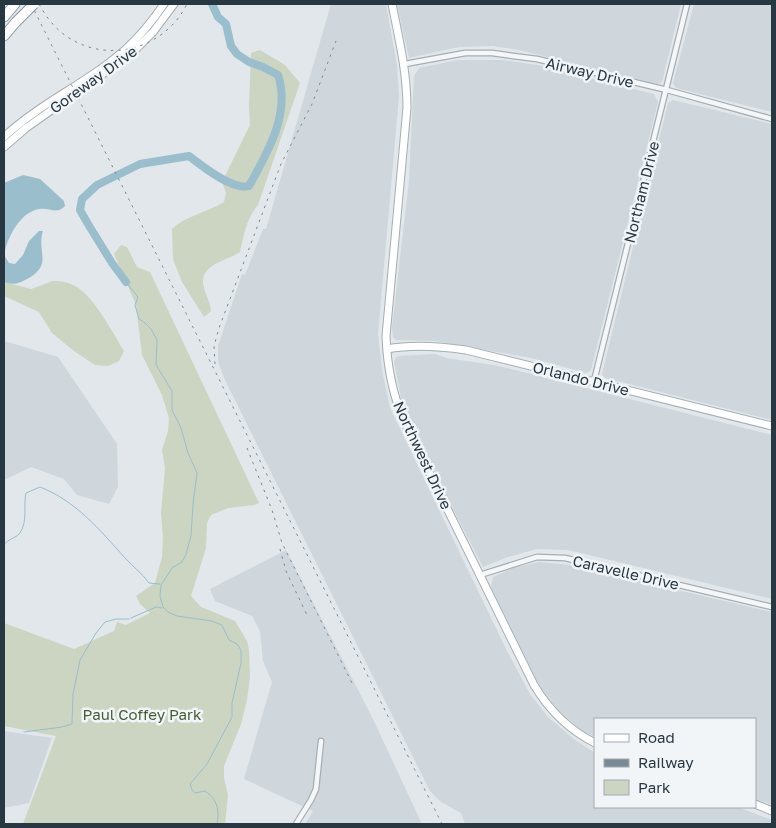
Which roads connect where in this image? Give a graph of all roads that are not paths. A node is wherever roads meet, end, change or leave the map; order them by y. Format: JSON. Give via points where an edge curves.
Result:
{"nodes":[{"id":1,"x":34,"y":4,"type":"edge"},
{"id":2,"x":164,"y":4,"type":"edge"},
{"id":3,"x":174,"y":4,"type":"edge"},
{"id":4,"x":392,"y":4,"type":"edge"},
{"id":5,"x":688,"y":4,"type":"edge"},
{"id":6,"x":13,"y":7,"type":"edge"},
{"id":7,"x":4,"y":17,"type":"edge"},
{"id":8,"x":4,"y":36,"type":"edge"},
{"id":9,"x":404,"y":64,"type":"junction"},
{"id":10,"x":666,"y":90,"type":"junction"},
{"id":11,"x":772,"y":119,"type":"edge"},
{"id":12,"x":4,"y":137,"type":"edge"},
{"id":13,"x":4,"y":147,"type":"edge"},
{"id":14,"x":387,"y":349,"type":"junction"},
{"id":15,"x":594,"y":381,"type":"junction"},
{"id":16,"x":772,"y":426,"type":"edge"},
{"id":17,"x":480,"y":575,"type":"junction"},
{"id":18,"x":772,"y":607,"type":"edge"},
{"id":19,"x":321,"y":741,"type":"dead end"},
{"id":20,"x":594,"y":742,"type":"edge"},
{"id":21,"x":756,"y":804,"type":"edge"},
{"id":22,"x":772,"y":811,"type":"edge"},
{"id":23,"x":296,"y":824,"type":"edge"}],
"edges":[{"from":1,"to":8,"type":"highway","bridge":true},
{"from":2,"to":12,"type":"street","name":"Goreway Drive","via":[[149,26],[126,48]]},
{"from":3,"to":13,"type":"street","name":"Goreway Drive","via":[[131,54]]},
{"from":4,"to":9,"type":"street","name":"Northwest Drive"},
{"from":5,"to":10,"type":"street","name":"Northam Drive"},
{"from":6,"to":7,"type":"highway"},
{"from":9,"to":10,"type":"street","name":"Airway Drive","via":[[466,53],[492,53],[537,59]]},
{"from":9,"to":14,"type":"street","name":"Northwest Drive","via":[[407,108]]},
{"from":10,"to":11,"type":"street","name":"Airway Drive"},
{"from":10,"to":15,"type":"street","name":"Northam Drive"},
{"from":14,"to":15,"type":"street","name":"Orlando Drive","via":[[424,346],[466,350]]},
{"from":14,"to":17,"type":"street","name":"Northwest Drive","via":[[392,386],[402,417]]},
{"from":15,"to":16,"type":"street","name":"Orlando Drive"},
{"from":17,"to":18,"type":"street","name":"Caravelle Drive","via":[[537,557],[565,558]]},
{"from":17,"to":20,"type":"street","name":"Northwest Drive","via":[[545,702],[569,726]]},
{"from":19,"to":23,"type":"street","via":[[316,790]]},
{"from":21,"to":22,"type":"street"}]}
